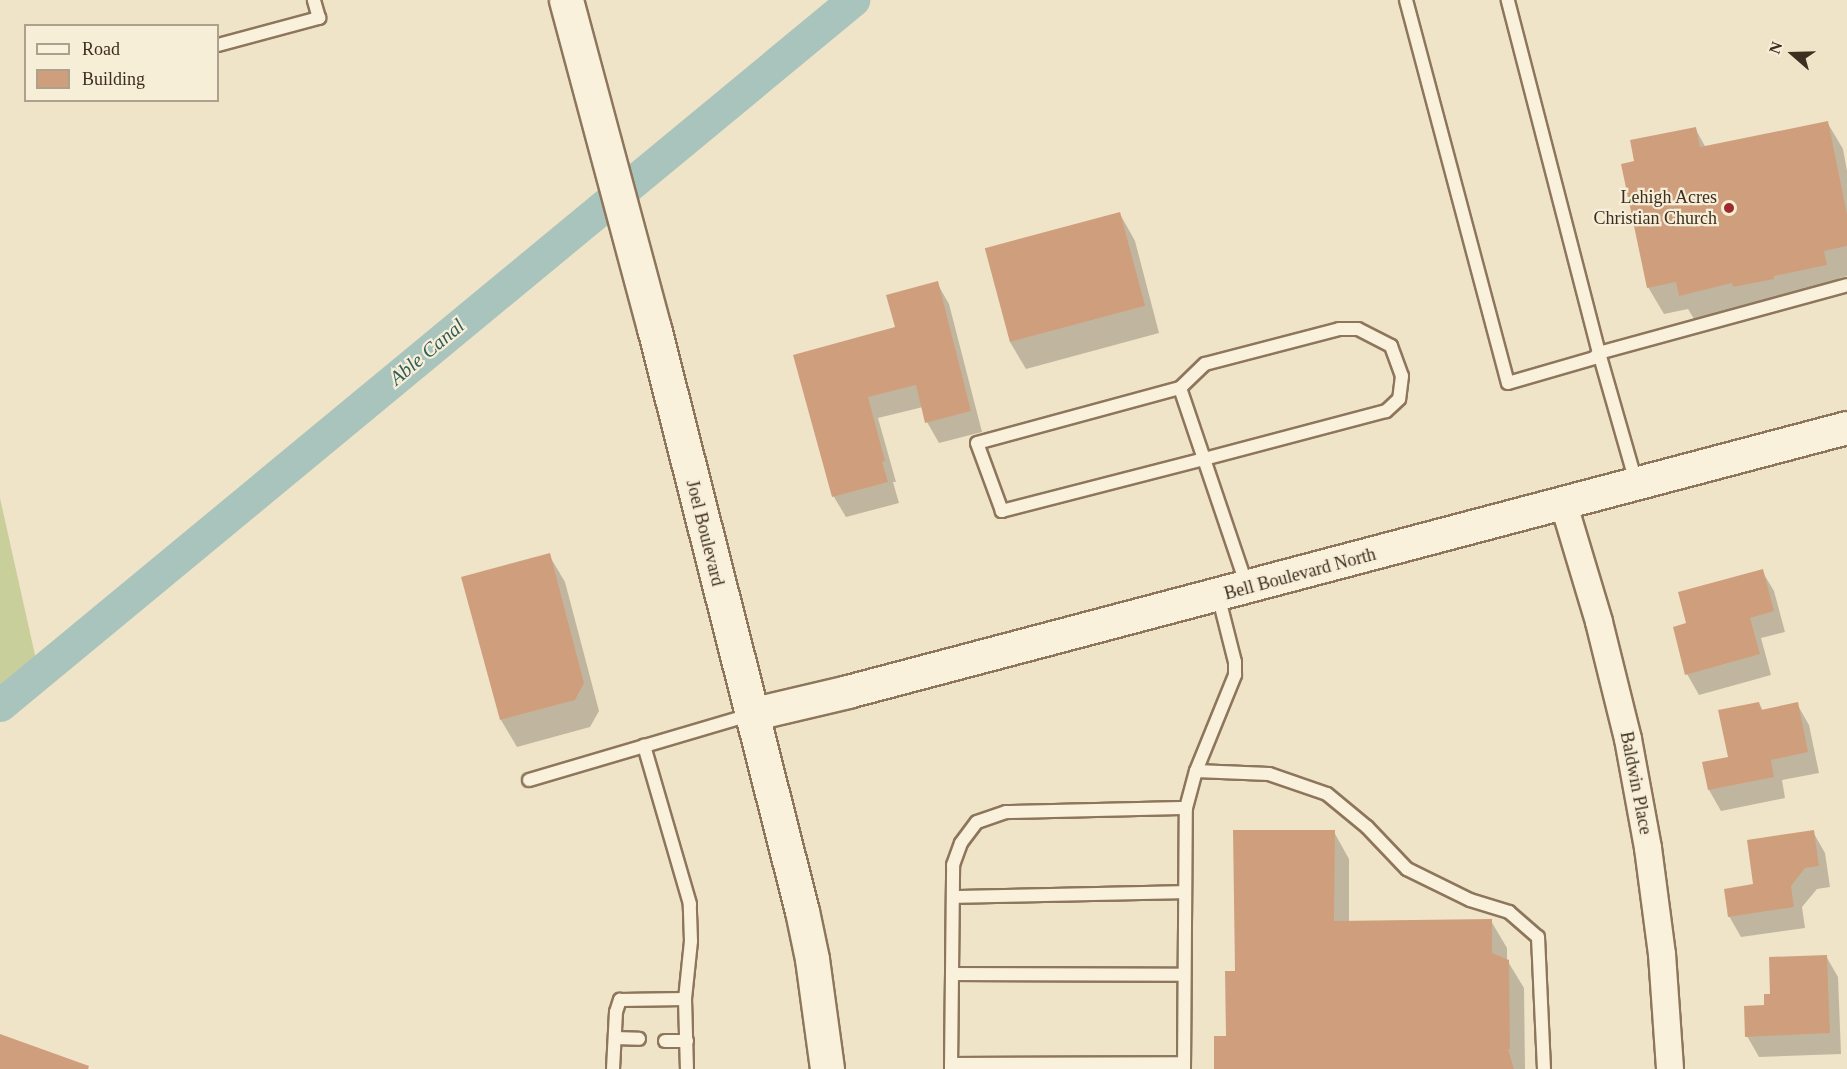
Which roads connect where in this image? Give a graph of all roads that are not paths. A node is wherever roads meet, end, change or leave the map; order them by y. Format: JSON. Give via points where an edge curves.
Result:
{"nodes":[{"id":1,"x":314,"y":0,"type":"edge"},
{"id":2,"x":566,"y":0,"type":"edge"},
{"id":3,"x":1406,"y":0,"type":"edge"},
{"id":4,"x":1508,"y":0,"type":"edge"},
{"id":5,"x":219,"y":45,"type":"edge"},
{"id":6,"x":1847,"y":285,"type":"edge"},
{"id":7,"x":1599,"y":353,"type":"junction"},
{"id":8,"x":1180,"y":388,"type":"junction"},
{"id":9,"x":1847,"y":428,"type":"edge"},
{"id":10,"x":1204,"y":459,"type":"junction"},
{"id":11,"x":1637,"y":485,"type":"junction"},
{"id":12,"x":1564,"y":505,"type":"junction"},
{"id":13,"x":1233,"y":591,"type":"junction"},
{"id":14,"x":751,"y":714,"type":"junction"},
{"id":15,"x":644,"y":746,"type":"junction"},
{"id":16,"x":1196,"y":771,"type":"junction"},
{"id":17,"x":529,"y":780,"type":"dead end"},
{"id":18,"x":1186,"y":808,"type":"junction"},
{"id":19,"x":1184,"y":892,"type":"junction"},
{"id":20,"x":952,"y":897,"type":"junction"},
{"id":21,"x":952,"y":974,"type":"junction"},
{"id":22,"x":1184,"y":975,"type":"junction"},
{"id":23,"x":685,"y":999,"type":"junction"},
{"id":24,"x":615,"y":1038,"type":"junction"},
{"id":25,"x":639,"y":1039,"type":"dead end"},
{"id":26,"x":665,"y":1041,"type":"dead end"},
{"id":27,"x":687,"y":1041,"type":"junction"},
{"id":28,"x":951,"y":1066,"type":"edge"},
{"id":29,"x":1184,"y":1066,"type":"edge"},
{"id":30,"x":614,"y":1069,"type":"edge"},
{"id":31,"x":687,"y":1069,"type":"edge"},
{"id":32,"x":827,"y":1069,"type":"edge"},
{"id":33,"x":1544,"y":1069,"type":"edge"},
{"id":34,"x":1670,"y":1069,"type":"edge"}],
"edges":[{"from":1,"to":5,"type":"lane","via":[[319,18]]},
{"from":2,"to":14,"type":"main road","name":"Joel Boulevard","via":[[635,254]]},
{"from":3,"to":7,"type":"lane","via":[[1508,382],[1594,358]]},
{"from":4,"to":7,"type":"lane"},
{"from":6,"to":7,"type":"lane"},
{"from":7,"to":11,"type":"lane"},
{"from":8,"to":10,"type":"lane"},
{"from":8,"to":10,"type":"lane","via":[[1205,364],[1339,328],[1359,329],[1391,345],[1402,376],[1399,399],[1386,411]]},
{"from":8,"to":10,"type":"lane","via":[[976,443],[1002,511]]},
{"from":9,"to":11,"type":"street","name":"Bell Boulevard North"},
{"from":10,"to":13,"type":"lane"},
{"from":11,"to":12,"type":"street","name":"Bell Boulevard North"},
{"from":12,"to":13,"type":"street","name":"Bell Boulevard North"},
{"from":12,"to":34,"type":"street","name":"Baldwin Place","via":[[1599,622],[1630,750],[1662,954]]},
{"from":13,"to":14,"type":"street","name":"Bell Boulevard North"},
{"from":13,"to":16,"type":"lane","via":[[1235,675]]},
{"from":14,"to":15,"type":"lane"},
{"from":14,"to":32,"type":"main road","name":"Joel Boulevard","via":[[813,959]]},
{"from":15,"to":17,"type":"lane"},
{"from":15,"to":23,"type":"lane","via":[[690,904]]},
{"from":16,"to":18,"type":"lane"},
{"from":16,"to":33,"type":"lane","via":[[1269,774],[1327,794],[1367,827],[1407,869],[1470,900],[1509,912],[1538,937]]},
{"from":18,"to":19,"type":"lane"},
{"from":18,"to":20,"type":"lane","via":[[1006,812],[977,822],[961,843],[953,865]]},
{"from":19,"to":20,"type":"lane"},
{"from":19,"to":22,"type":"lane"},
{"from":20,"to":21,"type":"lane"},
{"from":21,"to":22,"type":"lane"},
{"from":21,"to":28,"type":"lane"},
{"from":22,"to":29,"type":"lane"},
{"from":23,"to":24,"type":"lane","via":[[620,1000]]},
{"from":23,"to":27,"type":"lane"},
{"from":24,"to":25,"type":"lane"},
{"from":24,"to":30,"type":"lane"},
{"from":26,"to":27,"type":"lane"},
{"from":27,"to":31,"type":"lane"},
{"from":28,"to":29,"type":"lane"}]}
